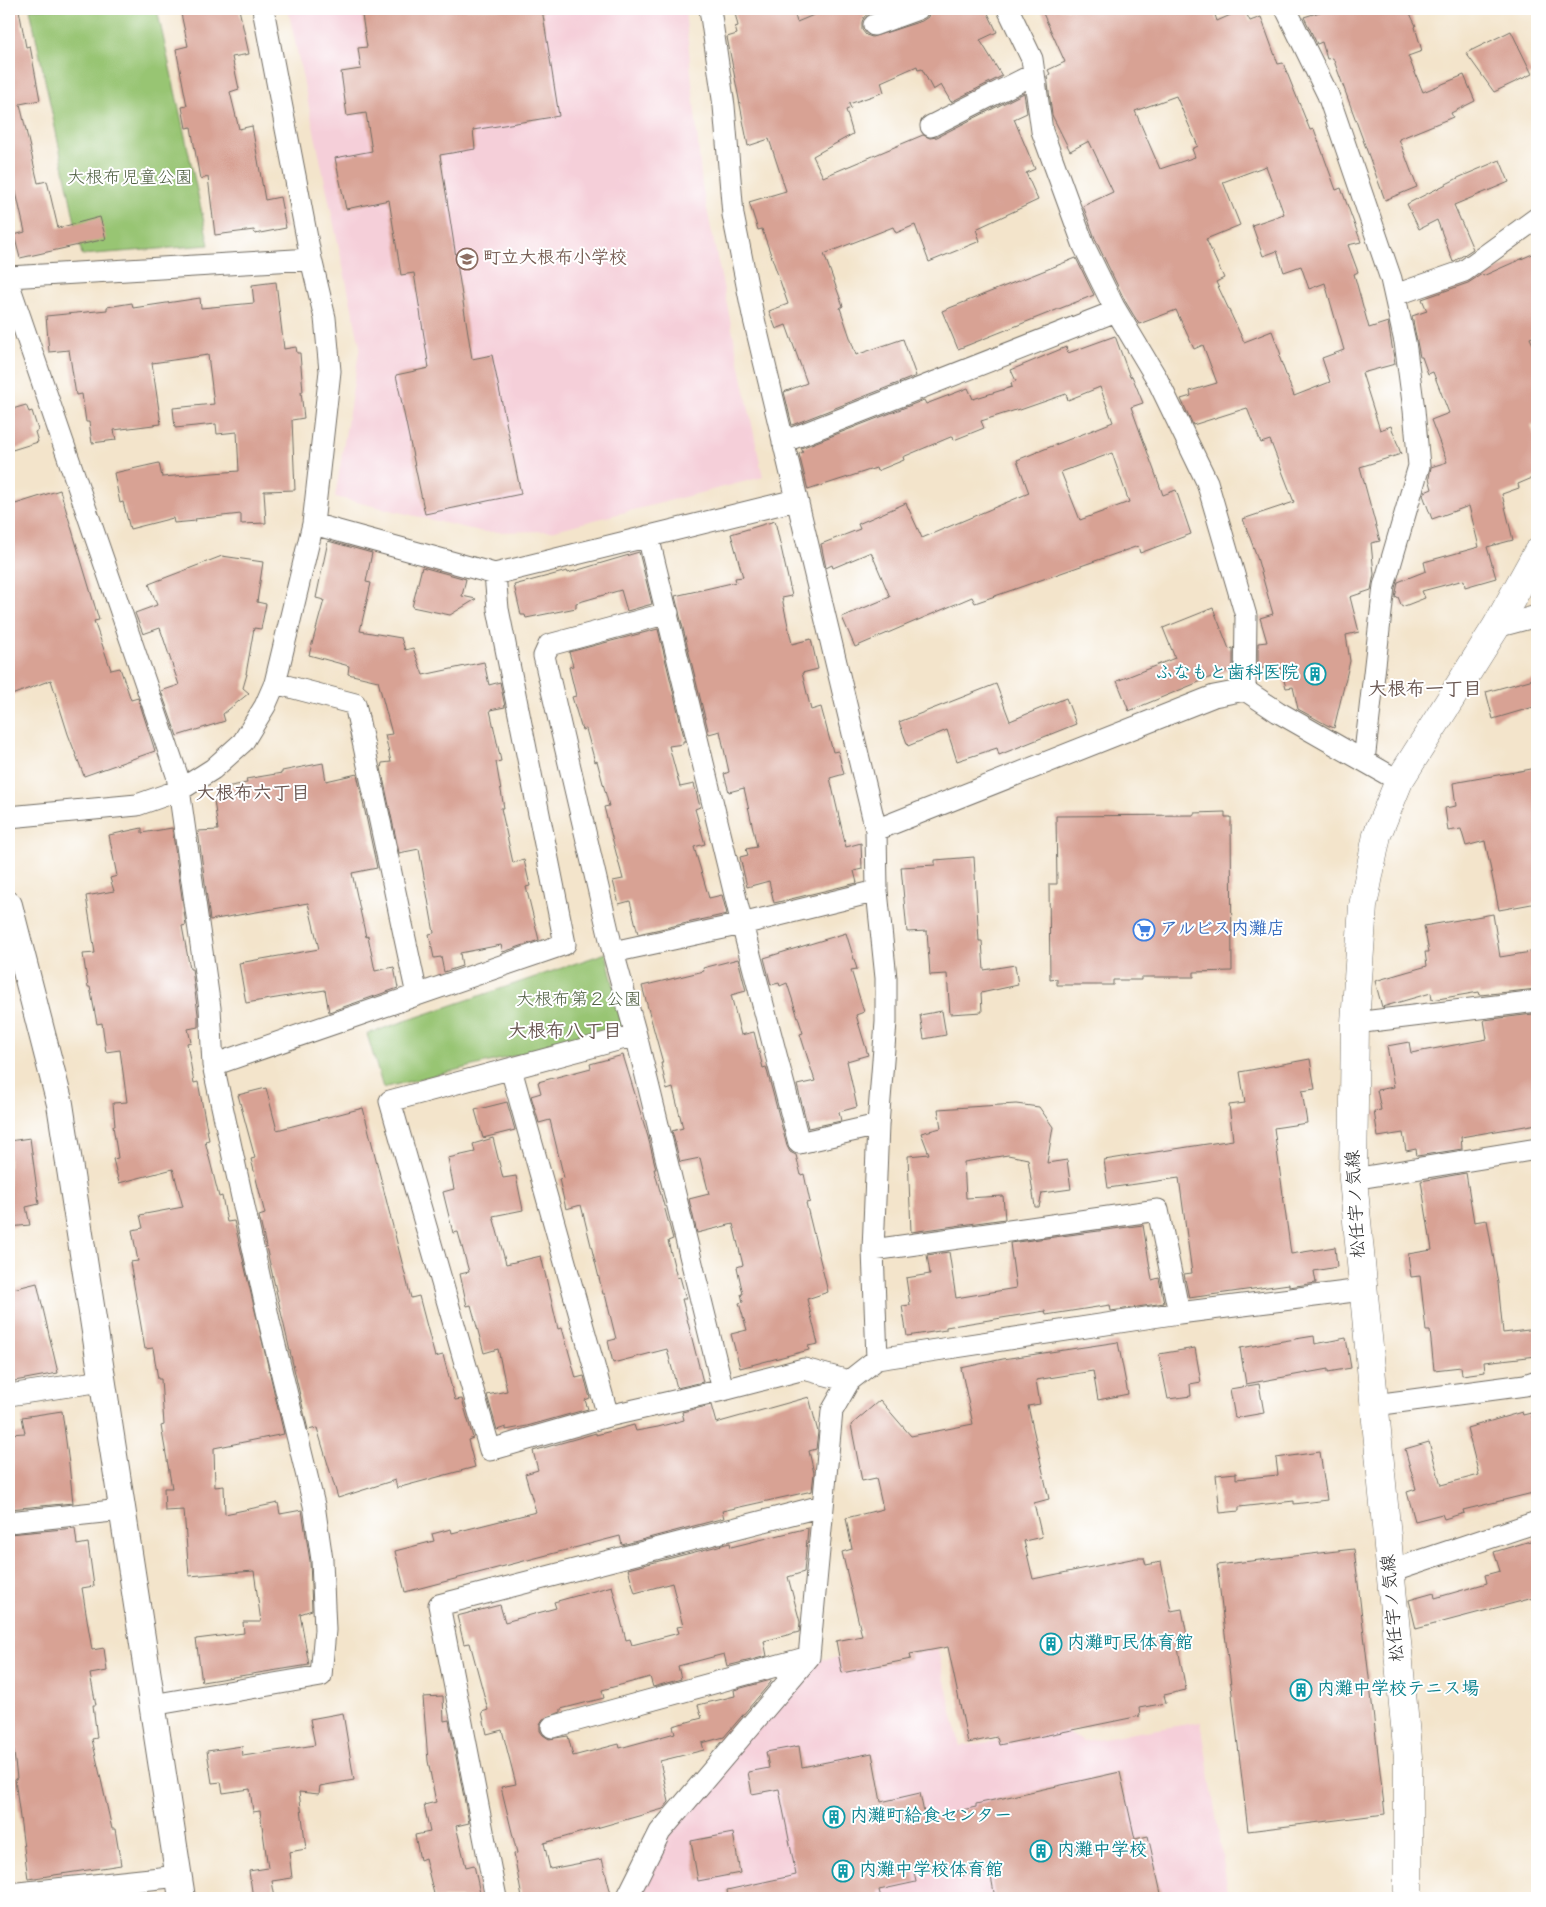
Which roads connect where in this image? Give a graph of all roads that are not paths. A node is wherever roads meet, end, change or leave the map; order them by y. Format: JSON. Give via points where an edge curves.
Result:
{"nodes":[{"id":1,"x":263,"y":9,"type":"edge"},
{"id":2,"x":710,"y":9,"type":"edge"},
{"id":3,"x":918,"y":9,"type":"edge"},
{"id":4,"x":1008,"y":9,"type":"edge"},
{"id":5,"x":1288,"y":9,"type":"edge"},
{"id":6,"x":874,"y":25,"type":"dead end"},
{"id":7,"x":1034,"y":74,"type":"junction"},
{"id":8,"x":931,"y":126,"type":"dead end"},
{"id":9,"x":1537,"y":218,"type":"edge"},
{"id":10,"x":311,"y":259,"type":"junction"},
{"id":11,"x":9,"y":277,"type":"edge"},
{"id":12,"x":9,"y":285,"type":"edge"},
{"id":13,"x":1395,"y":295,"type":"junction"},
{"id":14,"x":1116,"y":311,"type":"junction"},
{"id":15,"x":783,"y":442,"type":"junction"},
{"id":16,"x":796,"y":500,"type":"junction"},
{"id":17,"x":313,"y":524,"type":"junction"},
{"id":18,"x":648,"y":536,"type":"junction"},
{"id":19,"x":1537,"y":553,"type":"edge"},
{"id":20,"x":495,"y":574,"type":"junction"},
{"id":21,"x":668,"y":613,"type":"junction"},
{"id":22,"x":1537,"y":616,"type":"edge"},
{"id":23,"x":1496,"y":627,"type":"junction"},
{"id":24,"x":275,"y":683,"type":"junction"},
{"id":25,"x":1245,"y":690,"type":"junction"},
{"id":26,"x":1364,"y":761,"type":"junction"},
{"id":27,"x":1399,"y":780,"type":"junction"},
{"id":28,"x":180,"y":790,"type":"junction"},
{"id":29,"x":9,"y":816,"type":"edge"},
{"id":30,"x":876,"y":830,"type":"junction"},
{"id":31,"x":877,"y":891,"type":"junction"},
{"id":32,"x":9,"y":905,"type":"edge"},
{"id":33,"x":742,"y":924,"type":"junction"},
{"id":34,"x":613,"y":952,"type":"junction"},
{"id":35,"x":417,"y":995,"type":"junction"},
{"id":36,"x":1537,"y":1001,"type":"edge"},
{"id":37,"x":1355,"y":1023,"type":"junction"},
{"id":38,"x":636,"y":1035,"type":"junction"},
{"id":39,"x":213,"y":1065,"type":"junction"},
{"id":40,"x":511,"y":1069,"type":"junction"},
{"id":41,"x":878,"y":1125,"type":"junction"},
{"id":42,"x":1537,"y":1150,"type":"edge"},
{"id":43,"x":1352,"y":1178,"type":"junction"},
{"id":44,"x":873,"y":1250,"type":"junction"},
{"id":45,"x":1362,"y":1290,"type":"junction"},
{"id":46,"x":1179,"y":1313,"type":"junction"},
{"id":47,"x":877,"y":1359,"type":"junction"},
{"id":48,"x":102,"y":1381,"type":"junction"},
{"id":49,"x":849,"y":1381,"type":"junction"},
{"id":50,"x":1537,"y":1381,"type":"edge"},
{"id":51,"x":723,"y":1390,"type":"junction"},
{"id":52,"x":9,"y":1395,"type":"edge"},
{"id":53,"x":1375,"y":1405,"type":"junction"},
{"id":54,"x":608,"y":1416,"type":"junction"},
{"id":55,"x":822,"y":1506,"type":"junction"},
{"id":56,"x":122,"y":1510,"type":"junction"},
{"id":57,"x":9,"y":1522,"type":"edge"},
{"id":58,"x":1537,"y":1522,"type":"edge"},
{"id":59,"x":1390,"y":1571,"type":"junction"},
{"id":60,"x":809,"y":1657,"type":"junction"},
{"id":61,"x":152,"y":1705,"type":"junction"},
{"id":62,"x":552,"y":1727,"type":"dead end"},
{"id":63,"x":181,"y":1887,"type":"edge"},
{"id":64,"x":9,"y":1889,"type":"edge"},
{"id":65,"x":496,"y":1898,"type":"edge"},
{"id":66,"x":627,"y":1898,"type":"edge"},
{"id":67,"x":1408,"y":1898,"type":"edge"}],
"edges":[{"from":1,"to":10,"type":"street"},
{"from":2,"to":15,"type":"street","via":[[724,106],[733,215]]},
{"from":3,"to":6,"type":"street"},
{"from":4,"to":7,"type":"street","via":[[1032,59]]},
{"from":5,"to":13,"type":"street","via":[[1328,95]]},
{"from":7,"to":8,"type":"street"},
{"from":7,"to":14,"type":"street","via":[[1042,131],[1084,246]]},
{"from":9,"to":13,"type":"street","via":[[1464,272]]},
{"from":10,"to":11,"type":"street"},
{"from":10,"to":17,"type":"street","via":[[325,318],[330,371]]},
{"from":12,"to":28,"type":"street"},
{"from":13,"to":26,"type":"street","via":[[1405,342],[1419,466],[1384,586]]},
{"from":14,"to":15,"type":"street"},
{"from":14,"to":25,"type":"street","via":[[1156,379],[1207,482],[1246,616]]},
{"from":15,"to":16,"type":"street"},
{"from":16,"to":18,"type":"street"},
{"from":16,"to":30,"type":"street"},
{"from":17,"to":20,"type":"street"},
{"from":17,"to":24,"type":"street"},
{"from":18,"to":20,"type":"street"},
{"from":18,"to":21,"type":"street"},
{"from":19,"to":23,"type":"main road","name":"松任宇ノ気線"},
{"from":20,"to":35,"type":"street","via":[[498,609],[565,944]]},
{"from":21,"to":33,"type":"street"},
{"from":21,"to":34,"type":"street","via":[[549,645],[544,656]]},
{"from":22,"to":23,"type":"street"},
{"from":23,"to":27,"type":"main road","name":"松任宇ノ気線"},
{"from":24,"to":28,"type":"street","via":[[243,742],[213,769]]},
{"from":24,"to":35,"type":"street","via":[[355,704]]},
{"from":25,"to":26,"type":"street"},
{"from":25,"to":30,"type":"street","via":[[1214,696]]},
{"from":26,"to":27,"type":"street"},
{"from":27,"to":37,"type":"main road","name":"松任宇ノ気線","via":[[1377,835],[1363,906]]},
{"from":28,"to":29,"type":"street","via":[[137,805]]},
{"from":28,"to":39,"type":"street","via":[[210,1008]]},
{"from":30,"to":31,"type":"street"},
{"from":31,"to":33,"type":"street"},
{"from":31,"to":41,"type":"street","via":[[886,978]]},
{"from":32,"to":48,"type":"street","via":[[60,1104]]},
{"from":33,"to":34,"type":"street"},
{"from":33,"to":41,"type":"street","via":[[799,1143]]},
{"from":34,"to":38,"type":"street"},
{"from":35,"to":39,"type":"street"},
{"from":36,"to":37,"type":"street"},
{"from":37,"to":43,"type":"main road","name":"松任宇ノ気線"},
{"from":38,"to":40,"type":"street"},
{"from":38,"to":51,"type":"street"},
{"from":39,"to":61,"type":"street","via":[[272,1334],[314,1505],[322,1560],[325,1630],[321,1676]]},
{"from":40,"to":54,"type":"street"},
{"from":40,"to":54,"type":"street","via":[[390,1101],[490,1450]]},
{"from":41,"to":44,"type":"street"},
{"from":42,"to":43,"type":"street"},
{"from":43,"to":45,"type":"main road","name":"松任宇ノ気線"},
{"from":44,"to":46,"type":"street","via":[[1158,1210]]},
{"from":44,"to":47,"type":"street"},
{"from":45,"to":46,"type":"street"},
{"from":45,"to":53,"type":"main road","name":"松任宇ノ気線"},
{"from":46,"to":47,"type":"street"},
{"from":47,"to":49,"type":"street"},
{"from":48,"to":52,"type":"street"},
{"from":48,"to":56,"type":"street"},
{"from":49,"to":51,"type":"street","via":[[804,1368]]},
{"from":49,"to":55,"type":"street","via":[[832,1411]]},
{"from":50,"to":53,"type":"street"},
{"from":51,"to":54,"type":"street"},
{"from":53,"to":59,"type":"main road","name":"松任宇ノ気線"},
{"from":55,"to":60,"type":"street"},
{"from":55,"to":65,"type":"street","via":[[440,1606]]},
{"from":56,"to":57,"type":"street"},
{"from":56,"to":61,"type":"street"},
{"from":58,"to":59,"type":"street"},
{"from":59,"to":67,"type":"main road","name":"松任宇ノ気線","via":[[1408,1758]]},
{"from":60,"to":62,"type":"street"},
{"from":60,"to":66,"type":"street","via":[[660,1832]]},
{"from":61,"to":63,"type":"street"},
{"from":63,"to":64,"type":"street"}]}
